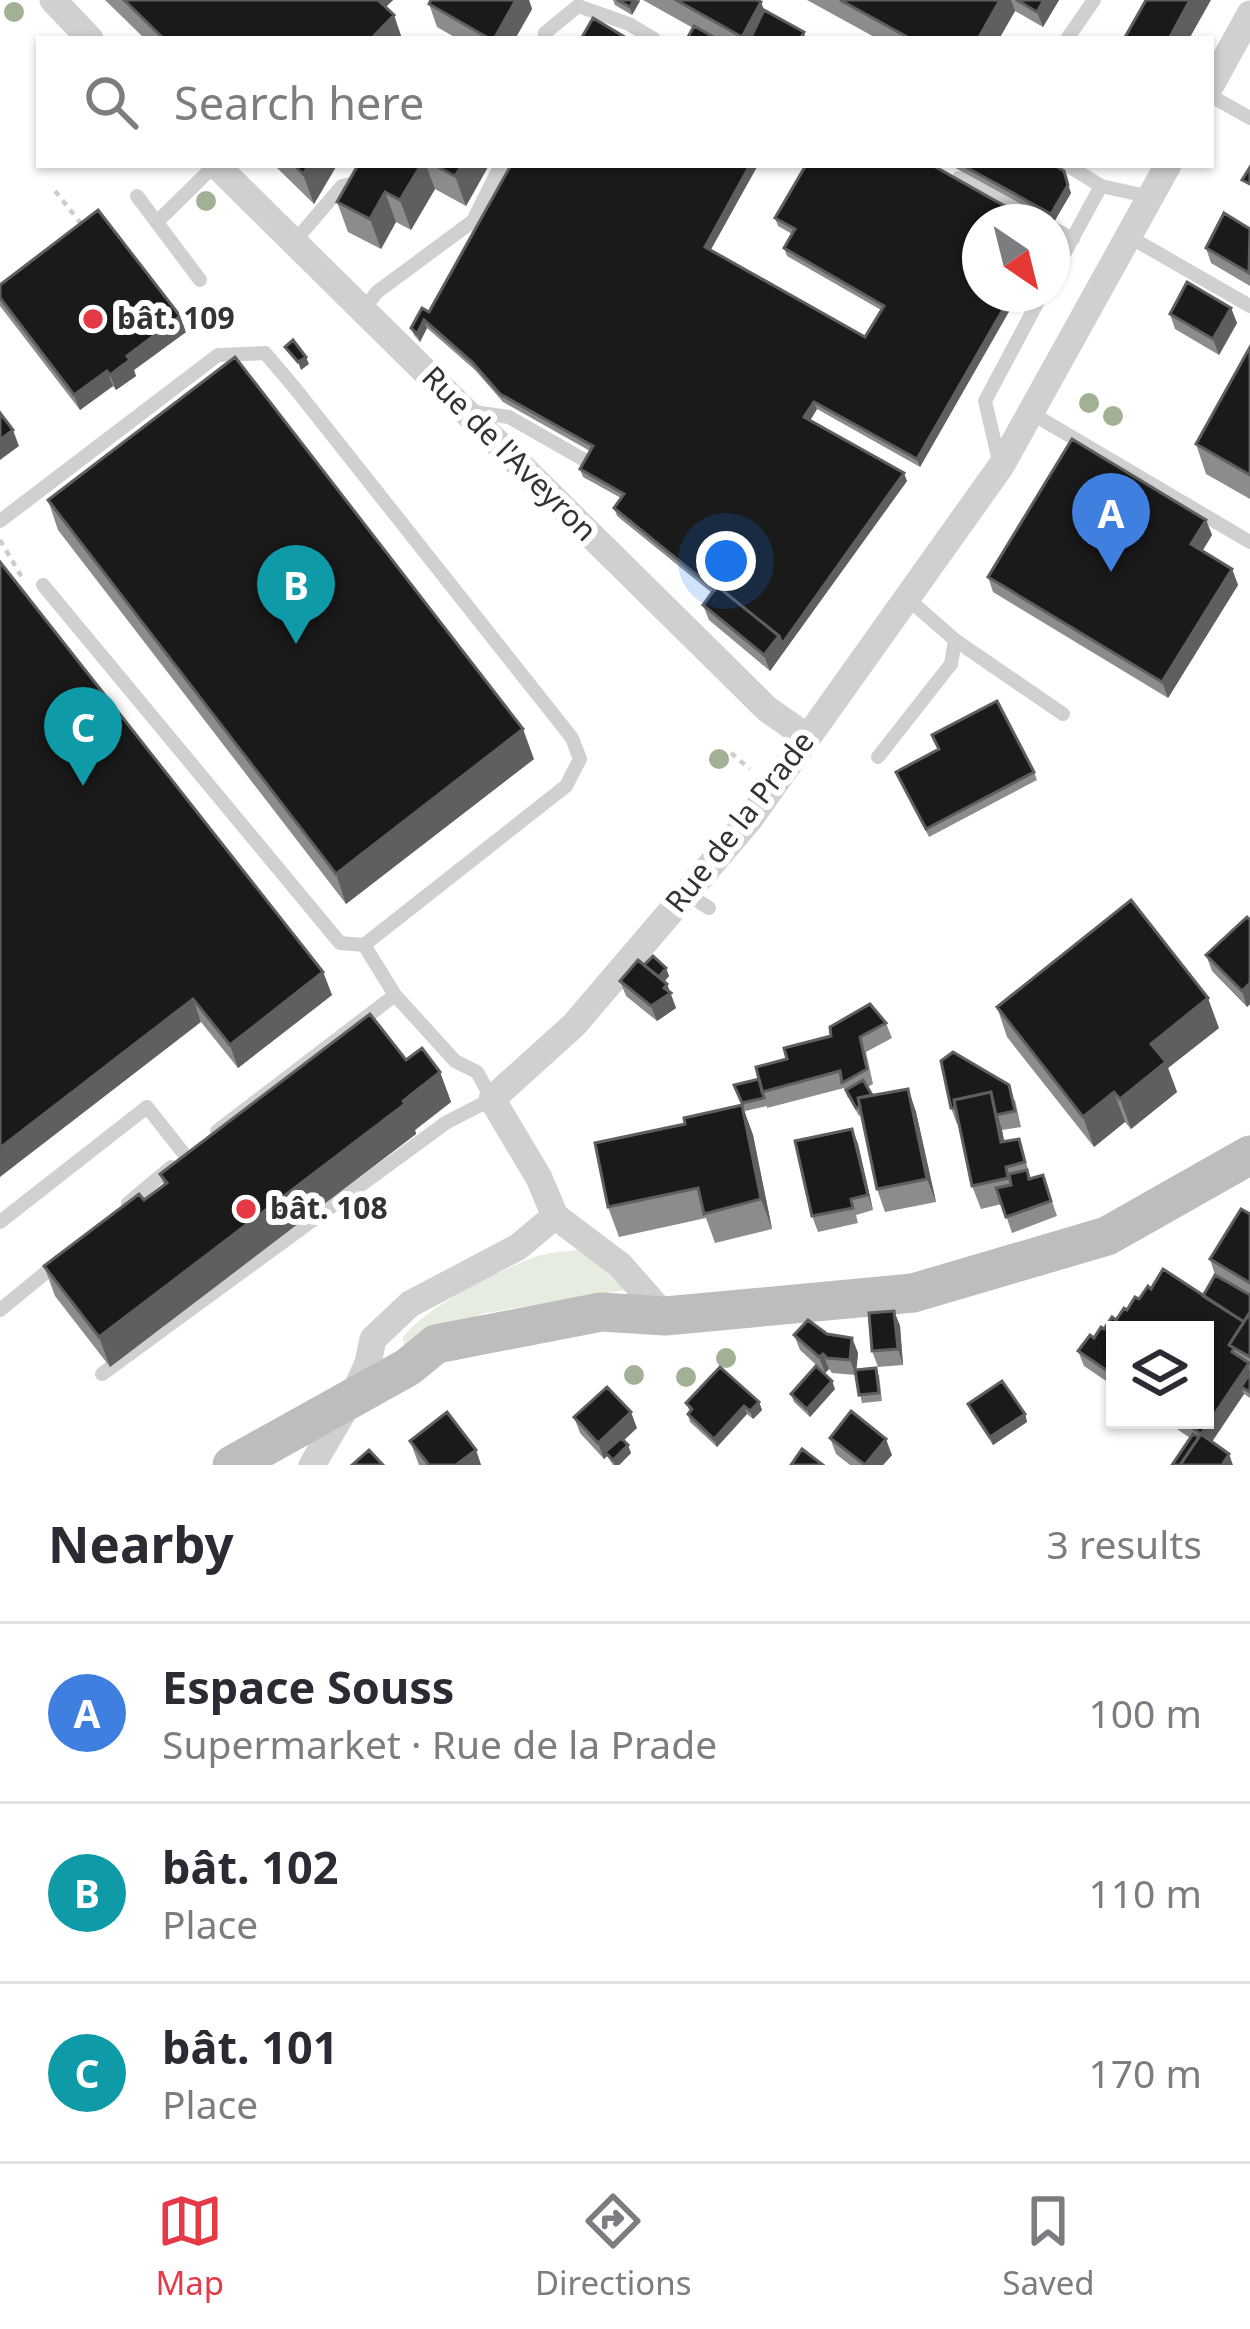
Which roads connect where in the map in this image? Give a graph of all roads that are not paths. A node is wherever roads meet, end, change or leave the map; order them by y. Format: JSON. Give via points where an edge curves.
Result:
{"nodes":[{"id":1,"x":53,"y":0,"type":"edge"},
{"id":2,"x":1094,"y":0,"type":"edge"},
{"id":3,"x":1250,"y":14,"type":"edge"},
{"id":4,"x":88,"y":36,"type":"edge"},
{"id":5,"x":544,"y":36,"type":"edge"},
{"id":6,"x":649,"y":36,"type":"edge"},
{"id":7,"x":1069,"y":36,"type":"edge"},
{"id":8,"x":1214,"y":80,"type":"edge"},
{"id":9,"x":1214,"y":98,"type":"edge"},
{"id":10,"x":1250,"y":118,"type":"edge"},
{"id":11,"x":212,"y":168,"type":"edge"},
{"id":12,"x":218,"y":168,"type":"edge"},
{"id":13,"x":351,"y":168,"type":"edge"},
{"id":14,"x":385,"y":168,"type":"edge"},
{"id":15,"x":499,"y":168,"type":"edge"},
{"id":16,"x":1072,"y":168,"type":"edge"},
{"id":17,"x":1166,"y":168,"type":"edge"},
{"id":18,"x":959,"y":178,"type":"edge"},
{"id":19,"x":342,"y":186,"type":"junction"},
{"id":20,"x":1101,"y":186,"type":"junction"},
{"id":21,"x":137,"y":196,"type":"dead end"},
{"id":22,"x":1151,"y":196,"type":"junction"},
{"id":23,"x":1007,"y":204,"type":"edge"},
{"id":24,"x":157,"y":222,"type":"junction"},
{"id":25,"x":1129,"y":236,"type":"junction"},
{"id":26,"x":1070,"y":237,"type":"edge"},
{"id":27,"x":1073,"y":238,"type":"junction"},
{"id":28,"x":294,"y":242,"type":"junction"},
{"id":29,"x":1070,"y":243,"type":"edge"},
{"id":30,"x":200,"y":280,"type":"dead end"},
{"id":31,"x":1250,"y":306,"type":"edge"},
{"id":32,"x":363,"y":310,"type":"junction"},
{"id":33,"x":1032,"y":312,"type":"edge"},
{"id":34,"x":465,"y":410,"type":"junction"},
{"id":35,"x":1031,"y":413,"type":"junction"},
{"id":36,"x":588,"y":462,"type":"edge"},
{"id":37,"x":1001,"y":466,"type":"junction"},
{"id":38,"x":0,"y":520,"type":"edge"},
{"id":39,"x":1250,"y":542,"type":"edge"},
{"id":40,"x":35,"y":586,"type":"road end"},
{"id":41,"x":907,"y":598,"type":"junction"},
{"id":42,"x":955,"y":640,"type":"junction"},
{"id":43,"x":1063,"y":714,"type":"dead end"},
{"id":44,"x":807,"y":737,"type":"junction"},
{"id":45,"x":878,"y":757,"type":"dead end"},
{"id":46,"x":364,"y":945,"type":"junction"},
{"id":47,"x":395,"y":994,"type":"junction"},
{"id":48,"x":492,"y":1099,"type":"junction"},
{"id":49,"x":185,"y":1155,"type":"junction"},
{"id":50,"x":1250,"y":1155,"type":"edge"},
{"id":51,"x":116,"y":1213,"type":"edge"},
{"id":52,"x":555,"y":1216,"type":"junction"},
{"id":53,"x":0,"y":1222,"type":"edge"},
{"id":54,"x":67,"y":1255,"type":"edge"},
{"id":55,"x":0,"y":1310,"type":"edge"},
{"id":56,"x":664,"y":1316,"type":"junction"},
{"id":57,"x":102,"y":1374,"type":"dead end"},
{"id":58,"x":354,"y":1394,"type":"junction"},
{"id":59,"x":232,"y":1465,"type":"edge"},
{"id":60,"x":312,"y":1465,"type":"edge"}],
"edges":[{"from":1,"to":4,"type":"street"},
{"from":2,"to":7,"type":"lane"},
{"from":3,"to":8,"type":"street"},
{"from":5,"to":6,"type":"lane","via":[[578,6]]},
{"from":9,"to":10,"type":"lane"},
{"from":11,"to":24,"type":"lane"},
{"from":12,"to":28,"type":"street","name":"Rue de l'Aveyron"},
{"from":13,"to":19,"type":"lane"},
{"from":14,"to":19,"type":"lane"},
{"from":15,"to":32,"type":"lane","via":[[473,221]]},
{"from":16,"to":20,"type":"lane"},
{"from":17,"to":22,"type":"street","name":"Rue de la Prade"},
{"from":18,"to":23,"type":"lane"},
{"from":19,"to":28,"type":"lane"},
{"from":20,"to":22,"type":"lane"},
{"from":20,"to":27,"type":"lane"},
{"from":21,"to":24,"type":"lane"},
{"from":22,"to":25,"type":"street","name":"Rue de la Prade"},
{"from":24,"to":30,"type":"lane"},
{"from":25,"to":31,"type":"lane"},
{"from":25,"to":35,"type":"street","name":"Rue de la Prade"},
{"from":26,"to":27,"type":"lane"},
{"from":27,"to":29,"type":"lane"},
{"from":28,"to":32,"type":"street","name":"Rue de l'Aveyron"},
{"from":32,"to":34,"type":"street","name":"Rue de l'Aveyron"},
{"from":33,"to":37,"type":"lane","via":[[985,401]]},
{"from":34,"to":36,"type":"lane","via":[[509,417]]},
{"from":34,"to":44,"type":"street","name":"Rue de l'Aveyron","via":[[766,709]]},
{"from":35,"to":37,"type":"street","name":"Rue de la Prade"},
{"from":35,"to":39,"type":"lane"},
{"from":37,"to":41,"type":"street","name":"Rue de la Prade"},
{"from":38,"to":46,"type":"lane","via":[[218,355],[265,352],[572,738],[580,759],[566,786]]},
{"from":40,"to":46,"type":"lane","via":[[340,943]]},
{"from":41,"to":42,"type":"lane"},
{"from":41,"to":44,"type":"street","name":"Rue de la Prade"},
{"from":42,"to":43,"type":"lane"},
{"from":42,"to":45,"type":"lane","via":[[951,664]]},
{"from":44,"to":48,"type":"street","name":"Rue de la Prade","via":[[698,901]]},
{"from":46,"to":47,"type":"lane"},
{"from":47,"to":48,"type":"lane","via":[[455,1061],[477,1072]]},
{"from":47,"to":49,"type":"lane"},
{"from":48,"to":52,"type":"street"},
{"from":48,"to":57,"type":"lane","via":[[447,1122]]},
{"from":49,"to":51,"type":"lane"},
{"from":49,"to":53,"type":"lane","via":[[147,1107]]},
{"from":50,"to":56,"type":"main road","via":[[1107,1237],[999,1270],[914,1293]]},
{"from":52,"to":56,"type":"street","via":[[620,1265]]},
{"from":52,"to":58,"type":"street","via":[[518,1246],[410,1304],[374,1339]]},
{"from":54,"to":55,"type":"lane"},
{"from":56,"to":58,"type":"main road","via":[[601,1312],[436,1344]]},
{"from":58,"to":59,"type":"main road"},
{"from":58,"to":60,"type":"street"}]}
